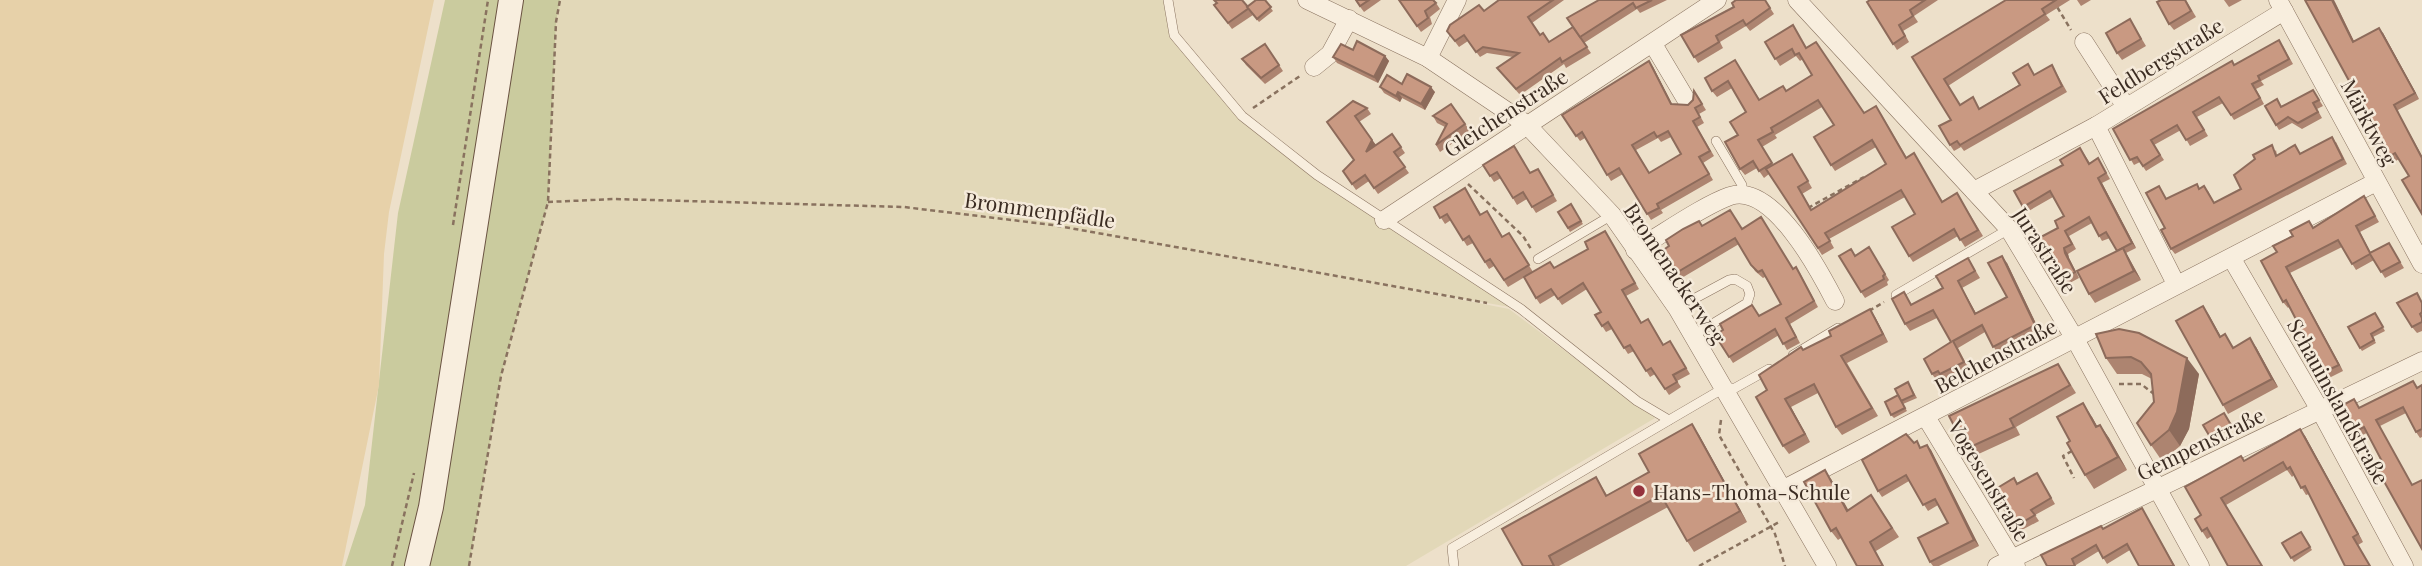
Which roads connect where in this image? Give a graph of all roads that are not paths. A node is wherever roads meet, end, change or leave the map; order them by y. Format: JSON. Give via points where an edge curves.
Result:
{"nodes":[{"id":1,"x":511,"y":0,"type":"edge"},
{"id":2,"x":1168,"y":0,"type":"edge"},
{"id":3,"x":1307,"y":0,"type":"edge"},
{"id":4,"x":1457,"y":0,"type":"edge"},
{"id":5,"x":1717,"y":0,"type":"edge"},
{"id":6,"x":1797,"y":0,"type":"edge"},
{"id":7,"x":2281,"y":5,"type":"edge"},
{"id":8,"x":1349,"y":19,"type":"junction"},
{"id":9,"x":2084,"y":42,"type":"road end"},
{"id":10,"x":1653,"y":44,"type":"junction"},
{"id":11,"x":1428,"y":58,"type":"junction"},
{"id":12,"x":1314,"y":66,"type":"road end"},
{"id":13,"x":1687,"y":101,"type":"dead end"},
{"id":14,"x":2126,"y":107,"type":"junction"},
{"id":15,"x":1525,"y":124,"type":"junction"},
{"id":16,"x":2096,"y":126,"type":"junction"},
{"id":17,"x":1716,"y":141,"type":"dead end"},
{"id":18,"x":2376,"y":182,"type":"junction"},
{"id":19,"x":1974,"y":191,"type":"junction"},
{"id":20,"x":1742,"y":197,"type":"junction"},
{"id":21,"x":1612,"y":215,"type":"junction"},
{"id":22,"x":1384,"y":220,"type":"junction"},
{"id":23,"x":2009,"y":229,"type":"junction"},
{"id":24,"x":1635,"y":250,"type":"junction"},
{"id":25,"x":1538,"y":259,"type":"road end"},
{"id":26,"x":2232,"y":259,"type":"junction"},
{"id":27,"x":2422,"y":264,"type":"edge"},
{"id":28,"x":2176,"y":284,"type":"junction"},
{"id":29,"x":1896,"y":295,"type":"edge"},
{"id":30,"x":1835,"y":301,"type":"dead end"},
{"id":31,"x":1677,"y":308,"type":"junction"},
{"id":32,"x":1853,"y":320,"type":"edge"},
{"id":33,"x":1694,"y":335,"type":"junction"},
{"id":34,"x":2075,"y":339,"type":"junction"},
{"id":35,"x":2422,"y":361,"type":"edge"},
{"id":36,"x":1724,"y":388,"type":"junction"},
{"id":37,"x":2320,"y":410,"type":"junction"},
{"id":38,"x":1926,"y":417,"type":"junction"},
{"id":39,"x":1669,"y":420,"type":"junction"},
{"id":40,"x":1782,"y":490,"type":"junction"},
{"id":41,"x":2157,"y":490,"type":"junction"},
{"id":42,"x":2008,"y":563,"type":"edge"},
{"id":43,"x":417,"y":566,"type":"edge"},
{"id":44,"x":1454,"y":566,"type":"edge"},
{"id":45,"x":1827,"y":566,"type":"edge"},
{"id":46,"x":2200,"y":566,"type":"edge"},
{"id":47,"x":2404,"y":566,"type":"edge"}],
"edges":[{"from":1,"to":43,"type":"street","via":[[431,507]]},
{"from":2,"to":22,"type":"lane","via":[[1174,35],[1242,116],[1317,176]]},
{"from":3,"to":8,"type":"street","name":"Bromenackerweg"},
{"from":4,"to":11,"type":"street"},
{"from":5,"to":10,"type":"street","name":"Gleichenstraße"},
{"from":6,"to":19,"type":"street","name":"Jurastraße"},
{"from":7,"to":14,"type":"street","name":"Feldbergstraße"},
{"from":7,"to":18,"type":"street","name":"Märktweg"},
{"from":8,"to":11,"type":"street","name":"Bromenackerweg"},
{"from":8,"to":12,"type":"street","via":[[1330,54]]},
{"from":9,"to":14,"type":"street"},
{"from":10,"to":13,"type":"street"},
{"from":10,"to":15,"type":"street","name":"Gleichenstraße"},
{"from":11,"to":15,"type":"street","name":"Bromenackerweg"},
{"from":14,"to":16,"type":"street","name":"Feldbergstraße"},
{"from":15,"to":21,"type":"street","name":"Bromenackerweg"},
{"from":15,"to":22,"type":"street","name":"Gleichenstraße"},
{"from":16,"to":19,"type":"street","name":"Feldbergstraße"},
{"from":16,"to":28,"type":"street","name":"Feldbergstraße"},
{"from":17,"to":20,"type":"lane","via":[[1742,185]]},
{"from":18,"to":26,"type":"street","name":"Belchenstraße"},
{"from":18,"to":27,"type":"street","name":"Märktweg"},
{"from":19,"to":23,"type":"street","name":"Jurastraße"},
{"from":20,"to":24,"type":"street","via":[[1732,195]]},
{"from":20,"to":30,"type":"street","via":[[1752,198],[1785,220],[1813,258]]},
{"from":21,"to":24,"type":"street","name":"Bromenackerweg"},
{"from":21,"to":25,"type":"lane"},
{"from":22,"to":39,"type":"lane","via":[[1521,309],[1637,401]]},
{"from":23,"to":29,"type":"lane"},
{"from":23,"to":34,"type":"street","name":"Jurastraße"},
{"from":24,"to":31,"type":"street","name":"Bromenackerweg"},
{"from":26,"to":28,"type":"street","name":"Belchenstraße"},
{"from":26,"to":37,"type":"street","name":"Schauinslandstraße"},
{"from":28,"to":34,"type":"street","name":"Belchenstraße"},
{"from":31,"to":33,"type":"street","name":"Bromenackerweg"},
{"from":31,"to":33,"type":"lane","via":[[1729,280],[1747,286],[1746,303]]},
{"from":32,"to":36,"type":"lane","via":[[1735,388]]},
{"from":33,"to":36,"type":"street","name":"Bromenackerweg"},
{"from":34,"to":38,"type":"street","name":"Belchenstraße"},
{"from":34,"to":41,"type":"street","name":"Jurastraße"},
{"from":35,"to":37,"type":"street","name":"Gempenstraße"},
{"from":36,"to":39,"type":"lane"},
{"from":36,"to":40,"type":"street","name":"Bromenackerweg"},
{"from":37,"to":41,"type":"street","name":"Gempenstraße"},
{"from":37,"to":47,"type":"street","name":"Schauinslandstraße"},
{"from":38,"to":40,"type":"street","name":"Belchenstraße"},
{"from":38,"to":42,"type":"street","name":"Vogesenstraße"},
{"from":39,"to":44,"type":"lane","via":[[1452,548]]},
{"from":40,"to":45,"type":"street","name":"Bromenackerweg"},
{"from":41,"to":42,"type":"street","name":"Gempenstraße"},
{"from":41,"to":46,"type":"street","name":"Jurastraße"}]}
